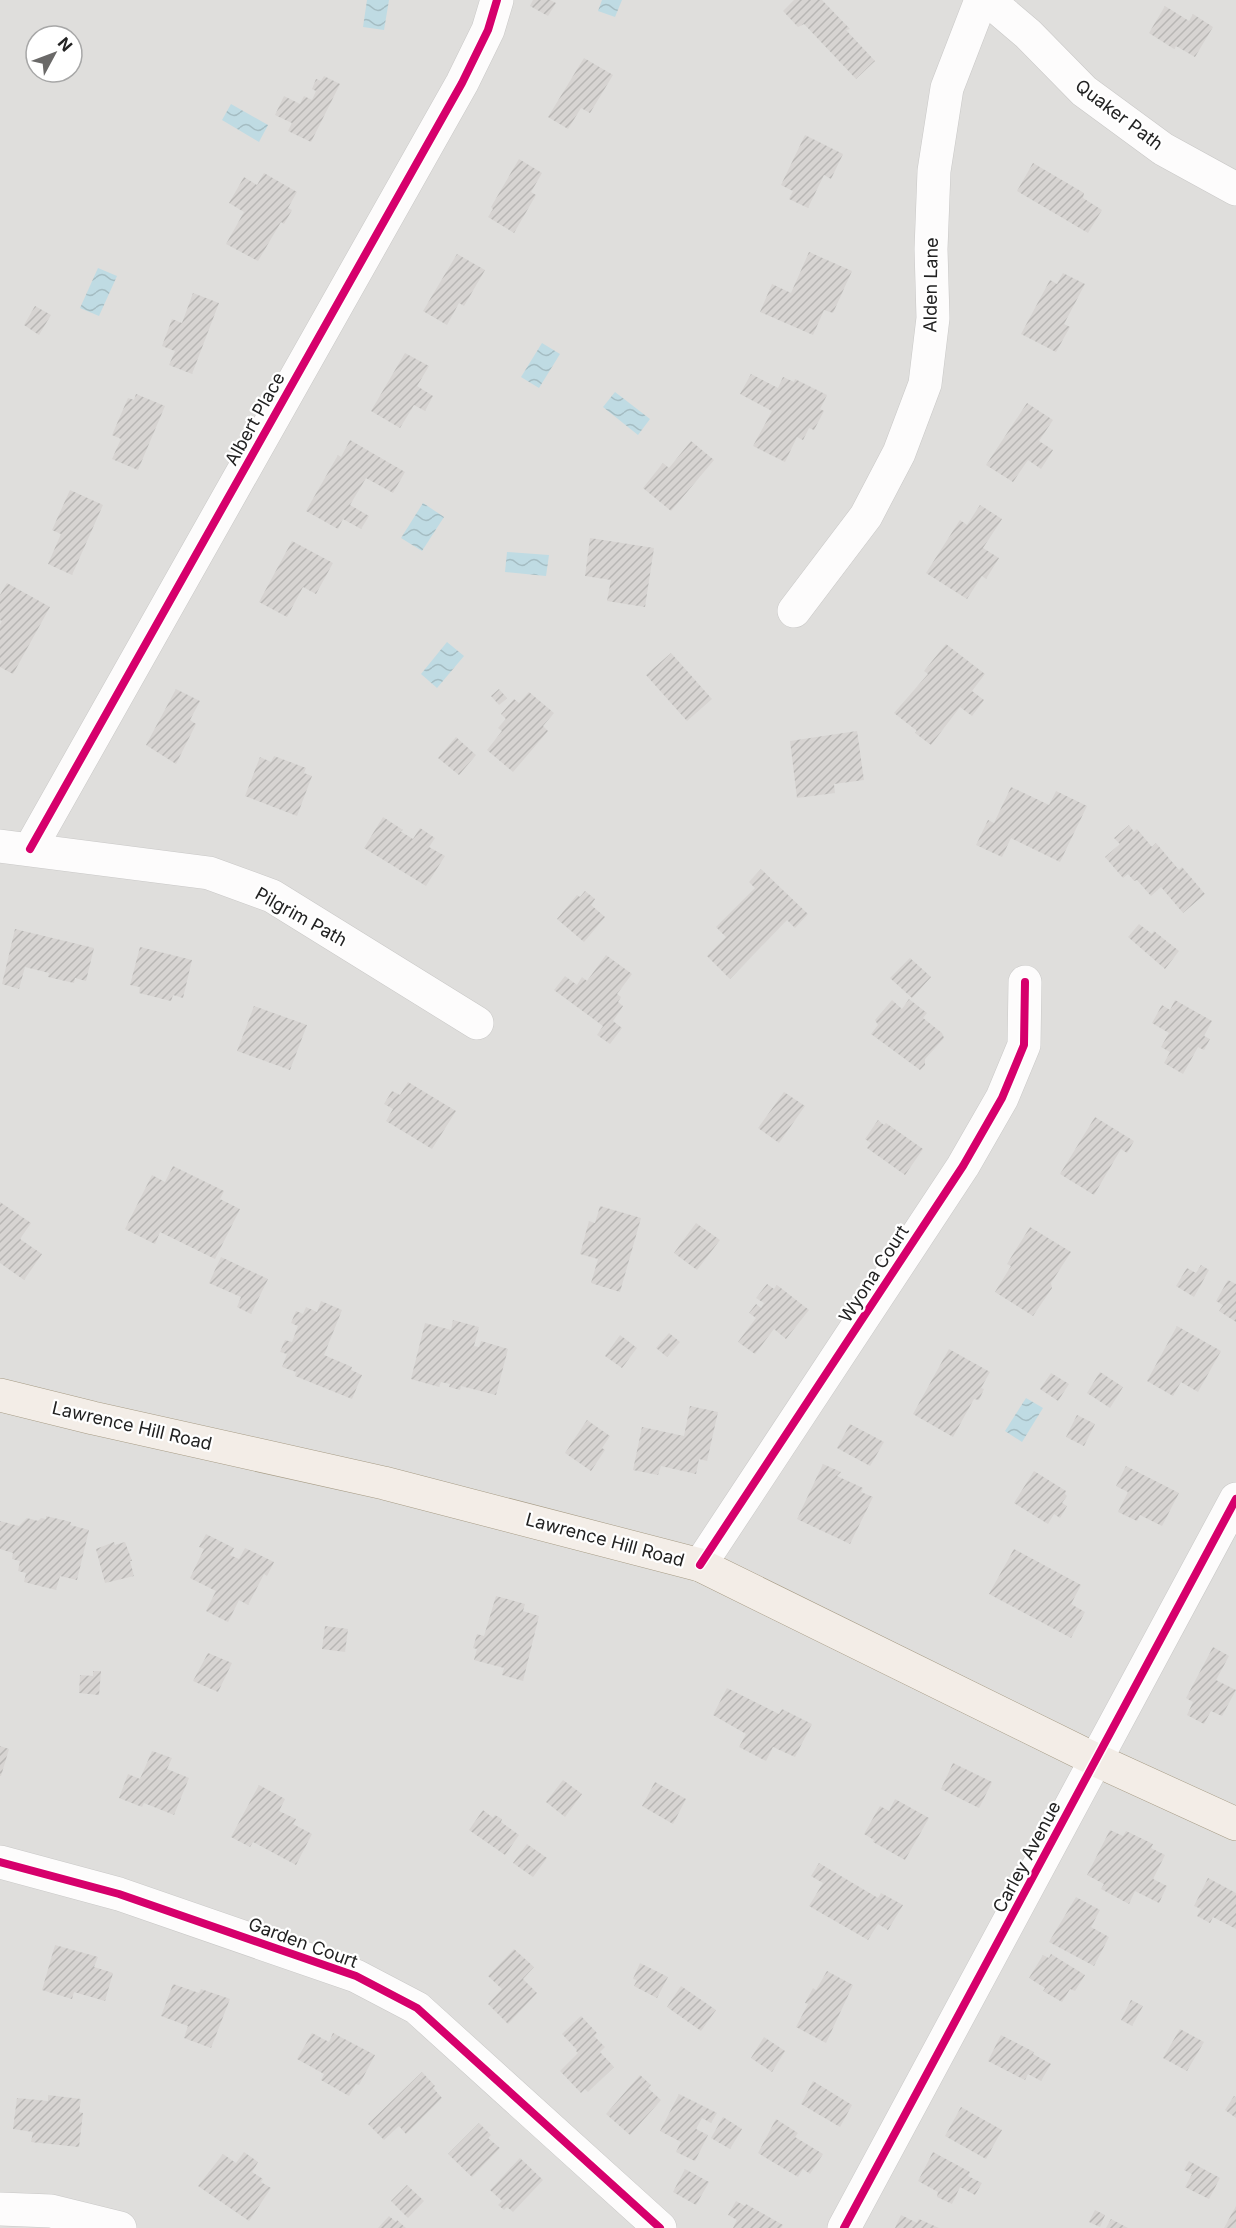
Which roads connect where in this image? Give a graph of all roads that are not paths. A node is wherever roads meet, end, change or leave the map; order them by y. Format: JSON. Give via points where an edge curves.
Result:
{"nodes":[{"id":1,"x":497,"y":0,"type":"edge"},
{"id":2,"x":981,"y":0,"type":"edge"},
{"id":3,"x":988,"y":0,"type":"edge"},
{"id":4,"x":1236,"y":189,"type":"edge"},
{"id":5,"x":794,"y":610,"type":"dead end"},
{"id":6,"x":15,"y":847,"type":"edge"},
{"id":7,"x":1025,"y":982,"type":"dead end"},
{"id":8,"x":477,"y":1023,"type":"dead end"},
{"id":9,"x":0,"y":1395,"type":"edge"},
{"id":10,"x":1236,"y":1499,"type":"edge"},
{"id":11,"x":700,"y":1565,"type":"junction"},
{"id":12,"x":1096,"y":1760,"type":"junction"},
{"id":13,"x":1236,"y":1824,"type":"edge"},
{"id":14,"x":0,"y":1862,"type":"edge"},
{"id":15,"x":0,"y":2209,"type":"edge"},
{"id":16,"x":120,"y":2228,"type":"edge"},
{"id":17,"x":660,"y":2228,"type":"edge"},
{"id":18,"x":844,"y":2228,"type":"edge"}],
"edges":[{"from":1,"to":6,"type":"street","name":"Albert Place","via":[[488,30],[462,83]]},
{"from":2,"to":5,"type":"street","name":"Alden Lane","via":[[947,88],[934,171],[933,318],[925,384],[899,453],[866,516]]},
{"from":3,"to":4,"type":"street","name":"Quaker Path","via":[[1028,33],[1084,91],[1163,149]]},
{"from":6,"to":8,"type":"street","name":"Pilgrim Path","via":[[209,873],[272,896]]},
{"from":7,"to":11,"type":"street","name":"Wyona Court","via":[[1024,1045],[1002,1098],[963,1166]]},
{"from":9,"to":11,"type":"main road","name":"Lawrence Hill Road","via":[[384,1483]]},
{"from":10,"to":12,"type":"street","name":"Carley Avenue"},
{"from":11,"to":12,"type":"main road","name":"Lawrence Hill Road"},
{"from":12,"to":13,"type":"main road","name":"Lawrence Hill Road"},
{"from":12,"to":18,"type":"street","name":"Carley Avenue"},
{"from":14,"to":17,"type":"street","name":"Garden Court","via":[[119,1894],[356,1976],[417,2008]]},
{"from":15,"to":16,"type":"street","via":[[51,2211]]}]}
